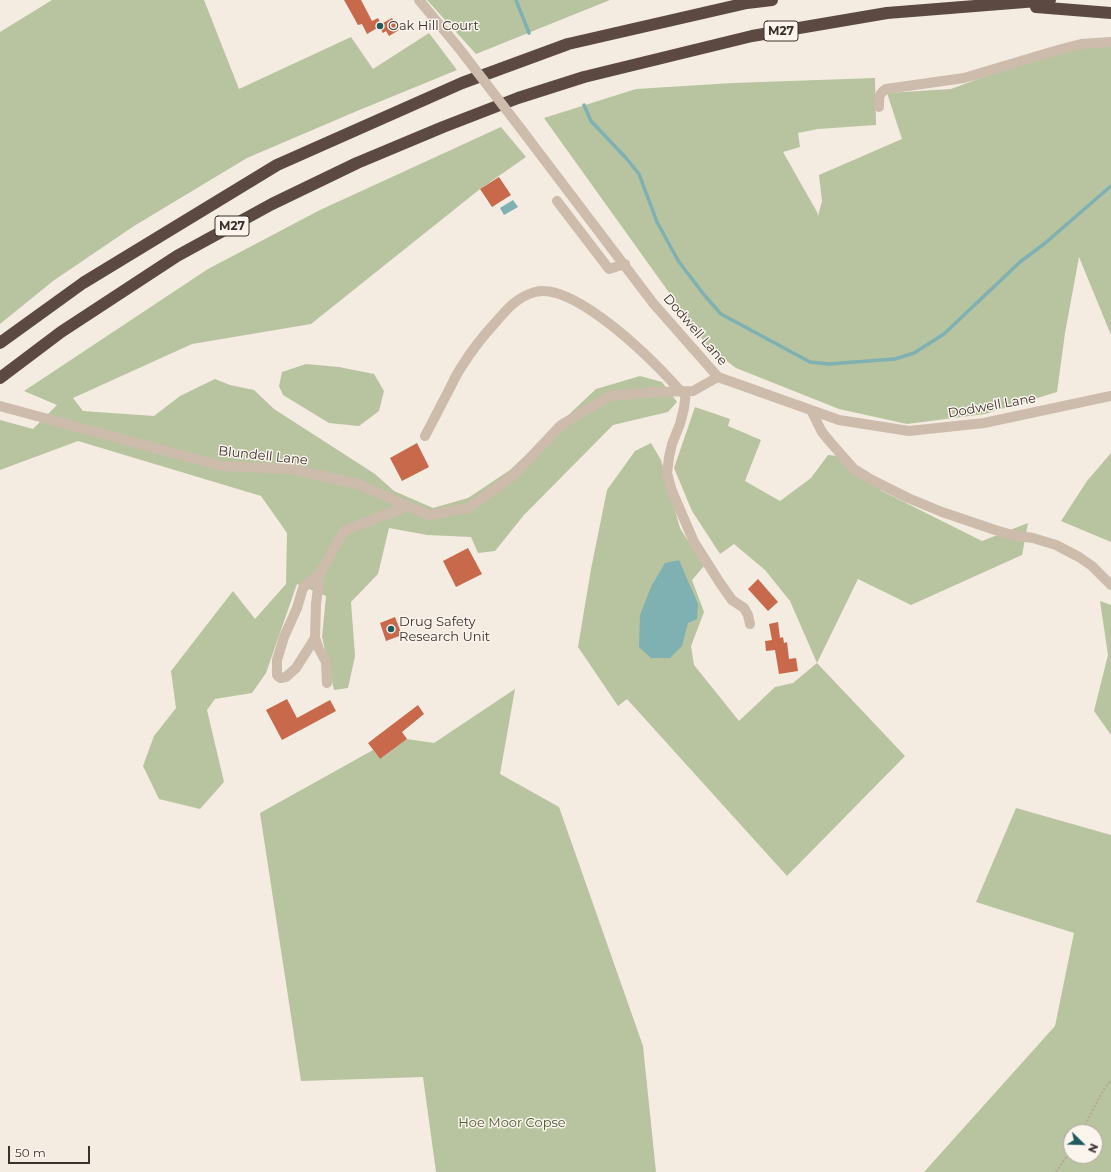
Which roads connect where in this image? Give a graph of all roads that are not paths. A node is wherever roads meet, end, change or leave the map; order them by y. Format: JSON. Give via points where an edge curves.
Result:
{"nodes":[{"id":1,"x":419,"y":0,"type":"edge"},
{"id":2,"x":772,"y":0,"type":"edge"},
{"id":3,"x":1050,"y":0,"type":"edge"},
{"id":4,"x":1004,"y":5,"type":"junction"},
{"id":5,"x":1111,"y":13,"type":"edge"},
{"id":6,"x":1111,"y":42,"type":"edge"},
{"id":7,"x":879,"y":107,"type":"dead end"},
{"id":8,"x":557,"y":201,"type":"dead end"},
{"id":9,"x":625,"y":264,"type":"junction"},
{"id":10,"x":0,"y":343,"type":"edge"},
{"id":11,"x":718,"y":377,"type":"junction"},
{"id":12,"x":0,"y":378,"type":"edge"},
{"id":13,"x":683,"y":392,"type":"junction"},
{"id":14,"x":1111,"y":396,"type":"edge"},
{"id":15,"x":0,"y":406,"type":"edge"},
{"id":16,"x":811,"y":410,"type":"junction"},
{"id":17,"x":426,"y":436,"type":"dead end"},
{"id":18,"x":408,"y":506,"type":"junction"},
{"id":19,"x":320,"y":573,"type":"junction"},
{"id":20,"x":1111,"y":585,"type":"edge"},
{"id":21,"x":750,"y":624,"type":"dead end"},
{"id":22,"x":315,"y":638,"type":"junction"},
{"id":23,"x":327,"y":683,"type":"dead end"}],
"edges":[{"from":1,"to":9,"type":"street","name":"Dodwell Lane","bridge":true},
{"from":2,"to":10,"type":"highway","number":"M27","via":[[747,3],[568,44],[462,83],[277,165],[83,283]]},
{"from":3,"to":4,"type":"highway","number":"M27"},
{"from":4,"to":5,"type":"highway","number":"M27"},
{"from":4,"to":12,"type":"highway","number":"M27","via":[[887,13],[752,36],[584,77],[518,98],[357,163],[272,204],[177,256],[61,332]]},
{"from":6,"to":7,"type":"street","via":[[1081,44],[964,78],[886,89],[879,97]]},
{"from":8,"to":9,"type":"street","via":[[609,269]]},
{"from":9,"to":11,"type":"street","name":"Dodwell Lane","via":[[653,303]]},
{"from":11,"to":13,"type":"street","name":"Blundell Lane","via":[[694,391]]},
{"from":11,"to":16,"type":"street","name":"Dodwell Lane"},
{"from":13,"to":17,"type":"street","via":[[644,353],[603,319],[562,294],[537,291],[518,299],[481,339],[461,367]]},
{"from":13,"to":18,"type":"street","name":"Blundell Lane","via":[[610,396],[561,425],[514,475],[468,508],[429,515]]},
{"from":13,"to":21,"type":"street","via":[[684,408],[668,457],[667,473],[672,491],[694,542],[732,600],[744,608]]},
{"from":14,"to":16,"type":"street","name":"Dodwell Lane","via":[[984,423],[909,431],[839,420]]},
{"from":15,"to":18,"type":"street","name":"Blundell Lane","via":[[222,466],[291,469],[358,484]]},
{"from":16,"to":20,"type":"street","via":[[830,443],[854,469],[872,480],[942,512],[1012,535],[1056,545],[1079,556]]},
{"from":18,"to":19,"type":"street","via":[[344,532]]},
{"from":19,"to":22,"type":"street"},
{"from":19,"to":22,"type":"street","via":[[303,588],[284,637],[277,660],[277,675],[280,678],[286,677],[296,668]]},
{"from":22,"to":23,"type":"street","via":[[326,662]]}]}
